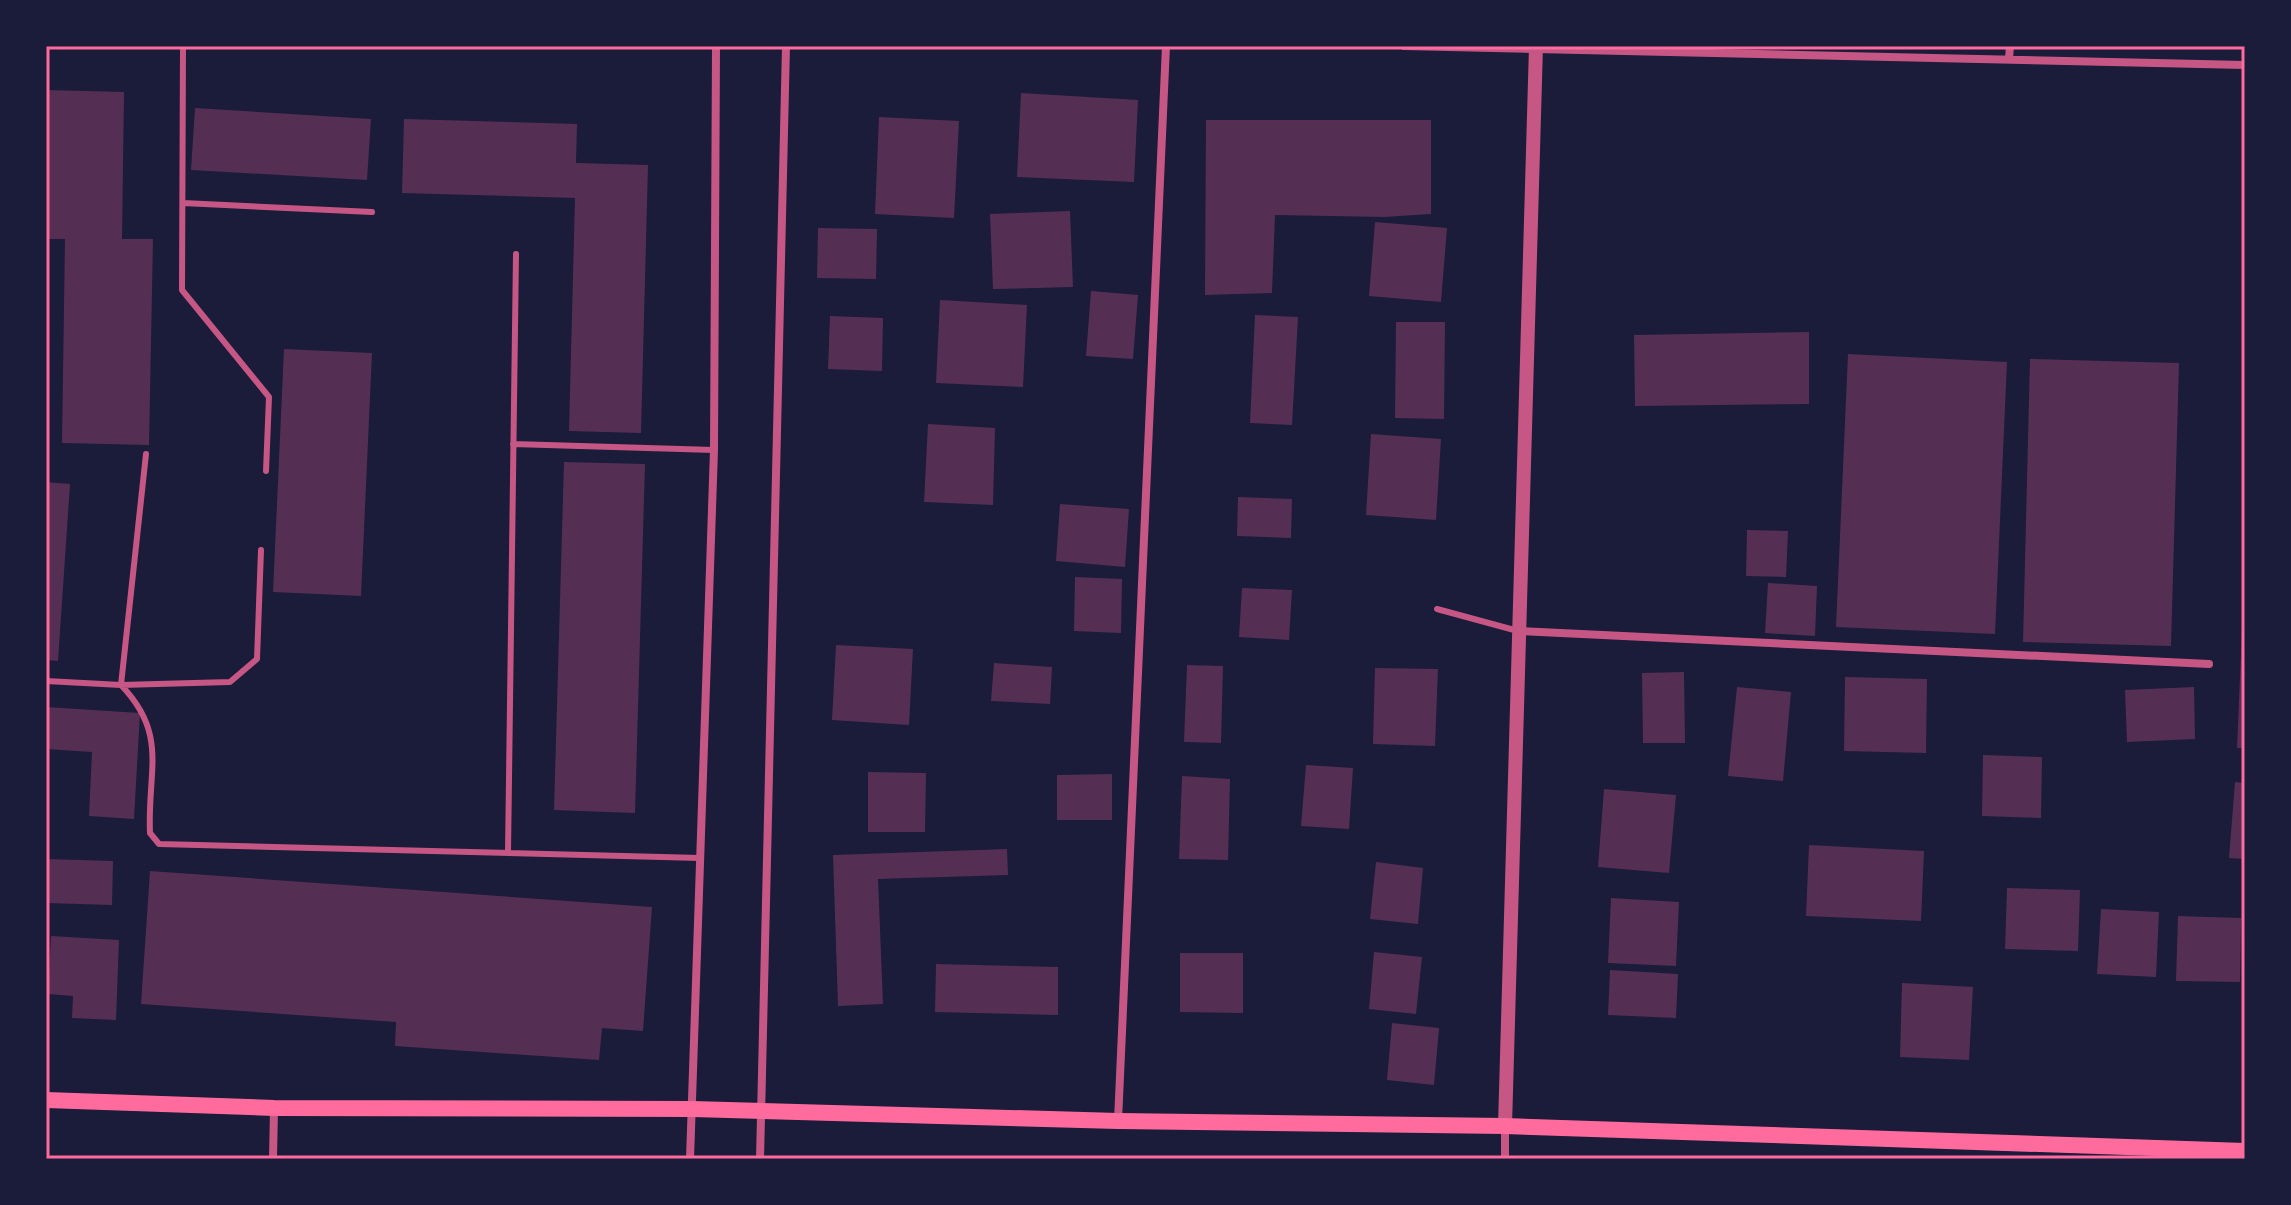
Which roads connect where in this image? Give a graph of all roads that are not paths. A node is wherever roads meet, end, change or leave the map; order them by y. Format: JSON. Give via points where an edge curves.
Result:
{"nodes":[{"id":1,"x":183,"y":46,"type":"edge"},
{"id":2,"x":716,"y":46,"type":"edge"},
{"id":3,"x":786,"y":46,"type":"edge"},
{"id":4,"x":1166,"y":46,"type":"edge"},
{"id":5,"x":1404,"y":46,"type":"edge"},
{"id":6,"x":2010,"y":46,"type":"edge"},
{"id":7,"x":1536,"y":48,"type":"edge"},
{"id":8,"x":2009,"y":59,"type":"junction"},
{"id":9,"x":2245,"y":65,"type":"edge"},
{"id":10,"x":183,"y":203,"type":"junction"},
{"id":11,"x":372,"y":212,"type":"dead end"},
{"id":12,"x":516,"y":254,"type":"dead end"},
{"id":13,"x":513,"y":444,"type":"junction"},
{"id":14,"x":714,"y":450,"type":"junction"},
{"id":15,"x":146,"y":454,"type":"dead end"},
{"id":16,"x":266,"y":471,"type":"dead end"},
{"id":17,"x":261,"y":550,"type":"dead end"},
{"id":18,"x":1437,"y":609,"type":"dead end"},
{"id":19,"x":1519,"y":631,"type":"junction"},
{"id":20,"x":2209,"y":664,"type":"dead end"},
{"id":21,"x":46,"y":681,"type":"edge"},
{"id":22,"x":121,"y":685,"type":"junction"},
{"id":23,"x":508,"y":853,"type":"junction"},
{"id":24,"x":700,"y":858,"type":"junction"},
{"id":25,"x":46,"y":1100,"type":"edge"},
{"id":26,"x":274,"y":1108,"type":"junction"},
{"id":27,"x":692,"y":1109,"type":"junction"},
{"id":28,"x":761,"y":1111,"type":"junction"},
{"id":29,"x":1118,"y":1121,"type":"junction"},
{"id":30,"x":1505,"y":1126,"type":"junction"},
{"id":31,"x":2245,"y":1151,"type":"edge"},
{"id":32,"x":273,"y":1159,"type":"edge"},
{"id":33,"x":690,"y":1159,"type":"edge"},
{"id":34,"x":760,"y":1159,"type":"edge"},
{"id":35,"x":1505,"y":1159,"type":"edge"}],
"edges":[{"from":1,"to":10,"type":"lane"},
{"from":2,"to":14,"type":"street"},
{"from":3,"to":28,"type":"street"},
{"from":4,"to":29,"type":"street"},
{"from":5,"to":7,"type":"street"},
{"from":6,"to":8,"type":"street"},
{"from":7,"to":8,"type":"street"},
{"from":7,"to":19,"type":"street"},
{"from":8,"to":9,"type":"street"},
{"from":10,"to":11,"type":"lane"},
{"from":10,"to":16,"type":"lane","via":[[182,290],[269,397]]},
{"from":12,"to":13,"type":"lane"},
{"from":13,"to":14,"type":"lane"},
{"from":13,"to":23,"type":"lane"},
{"from":14,"to":24,"type":"street"},
{"from":15,"to":22,"type":"lane"},
{"from":17,"to":22,"type":"lane","via":[[257,659],[230,682]]},
{"from":18,"to":19,"type":"lane"},
{"from":19,"to":20,"type":"street"},
{"from":19,"to":30,"type":"street"},
{"from":21,"to":22,"type":"lane"},
{"from":22,"to":23,"type":"lane","via":[[142,707],[153,738],[150,833],[159,844]]},
{"from":23,"to":24,"type":"lane"},
{"from":24,"to":27,"type":"street"},
{"from":25,"to":26,"type":"main road"},
{"from":26,"to":27,"type":"main road"},
{"from":26,"to":32,"type":"street"},
{"from":27,"to":28,"type":"main road"},
{"from":27,"to":33,"type":"street"},
{"from":28,"to":29,"type":"main road"},
{"from":28,"to":34,"type":"street"},
{"from":29,"to":30,"type":"main road"},
{"from":30,"to":31,"type":"main road"},
{"from":30,"to":35,"type":"street"}]}
